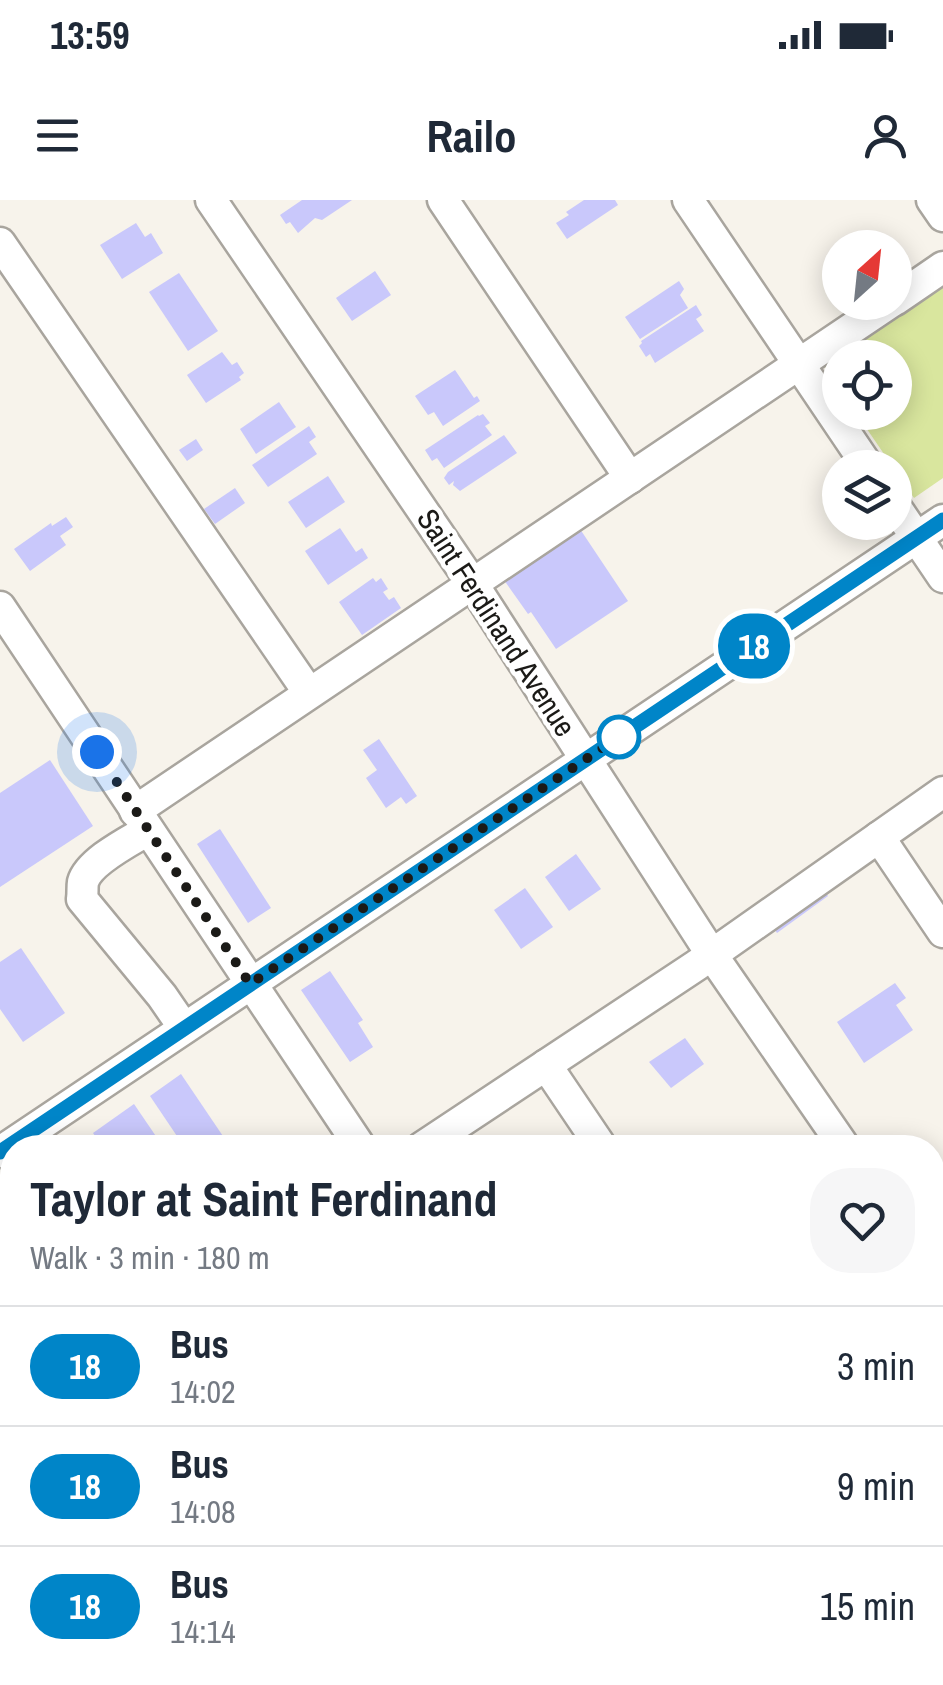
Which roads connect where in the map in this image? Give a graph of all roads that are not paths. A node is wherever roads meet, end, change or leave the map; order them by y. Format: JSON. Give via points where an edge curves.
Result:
{"nodes":[{"id":1,"x":211,"y":200,"type":"edge"},
{"id":2,"x":443,"y":200,"type":"edge"},
{"id":3,"x":688,"y":200,"type":"edge"},
{"id":4,"x":932,"y":200,"type":"edge"},
{"id":5,"x":943,"y":216,"type":"edge"},
{"id":6,"x":0,"y":243,"type":"edge"},
{"id":7,"x":943,"y":267,"type":"edge"},
{"id":8,"x":912,"y":288,"type":"edge"},
{"id":9,"x":865,"y":320,"type":"edge"},
{"id":10,"x":799,"y":364,"type":"junction"},
{"id":11,"x":857,"y":450,"type":"edge"},
{"id":12,"x":630,"y":478,"type":"junction"},
{"id":13,"x":943,"y":520,"type":"edge"},
{"id":14,"x":912,"y":532,"type":"edge"},
{"id":15,"x":916,"y":538,"type":"junction"},
{"id":16,"x":943,"y":577,"type":"edge"},
{"id":17,"x":472,"y":584,"type":"junction"},
{"id":18,"x":0,"y":607,"type":"edge"},
{"id":19,"x":309,"y":693,"type":"junction"},
{"id":20,"x":586,"y":759,"type":"junction"},
{"id":21,"x":943,"y":792,"type":"edge"},
{"id":22,"x":142,"y":820,"type":"junction"},
{"id":23,"x":880,"y":837,"type":"junction"},
{"id":24,"x":943,"y":932,"type":"edge"},
{"id":25,"x":712,"y":955,"type":"junction"},
{"id":26,"x":250,"y":984,"type":"junction"},
{"id":27,"x":184,"y":1028,"type":"junction"},
{"id":28,"x":546,"y":1065,"type":"junction"},
{"id":29,"x":25,"y":1135,"type":"edge"},
{"id":30,"x":353,"y":1135,"type":"edge"},
{"id":31,"x":441,"y":1135,"type":"edge"},
{"id":32,"x":593,"y":1135,"type":"edge"},
{"id":33,"x":835,"y":1135,"type":"edge"}],
"edges":[{"from":1,"to":17,"type":"street","name":"Saint Ferdinand Avenue"},
{"from":2,"to":12,"type":"street"},
{"from":3,"to":10,"type":"street"},
{"from":4,"to":5,"type":"street"},
{"from":6,"to":19,"type":"street"},
{"from":7,"to":8,"type":"street"},
{"from":9,"to":10,"type":"street"},
{"from":10,"to":11,"type":"street"},
{"from":10,"to":12,"type":"street"},
{"from":12,"to":17,"type":"street"},
{"from":13,"to":15,"type":"street"},
{"from":14,"to":15,"type":"street"},
{"from":15,"to":16,"type":"street"},
{"from":15,"to":20,"type":"street"},
{"from":17,"to":19,"type":"street"},
{"from":17,"to":20,"type":"street","name":"Saint Ferdinand Avenue"},
{"from":18,"to":22,"type":"street"},
{"from":19,"to":22,"type":"street"},
{"from":20,"to":25,"type":"street","name":"Saint Ferdinand Avenue"},
{"from":20,"to":26,"type":"street"},
{"from":21,"to":23,"type":"street"},
{"from":22,"to":26,"type":"street"},
{"from":22,"to":27,"type":"street","via":[[83,880],[82,899]]},
{"from":23,"to":24,"type":"street"},
{"from":23,"to":25,"type":"street"},
{"from":25,"to":28,"type":"street"},
{"from":25,"to":33,"type":"street","name":"Saint Ferdinand Avenue"},
{"from":26,"to":27,"type":"street"},
{"from":26,"to":30,"type":"street"},
{"from":27,"to":29,"type":"street"},
{"from":28,"to":31,"type":"street"},
{"from":28,"to":32,"type":"street"}]}
